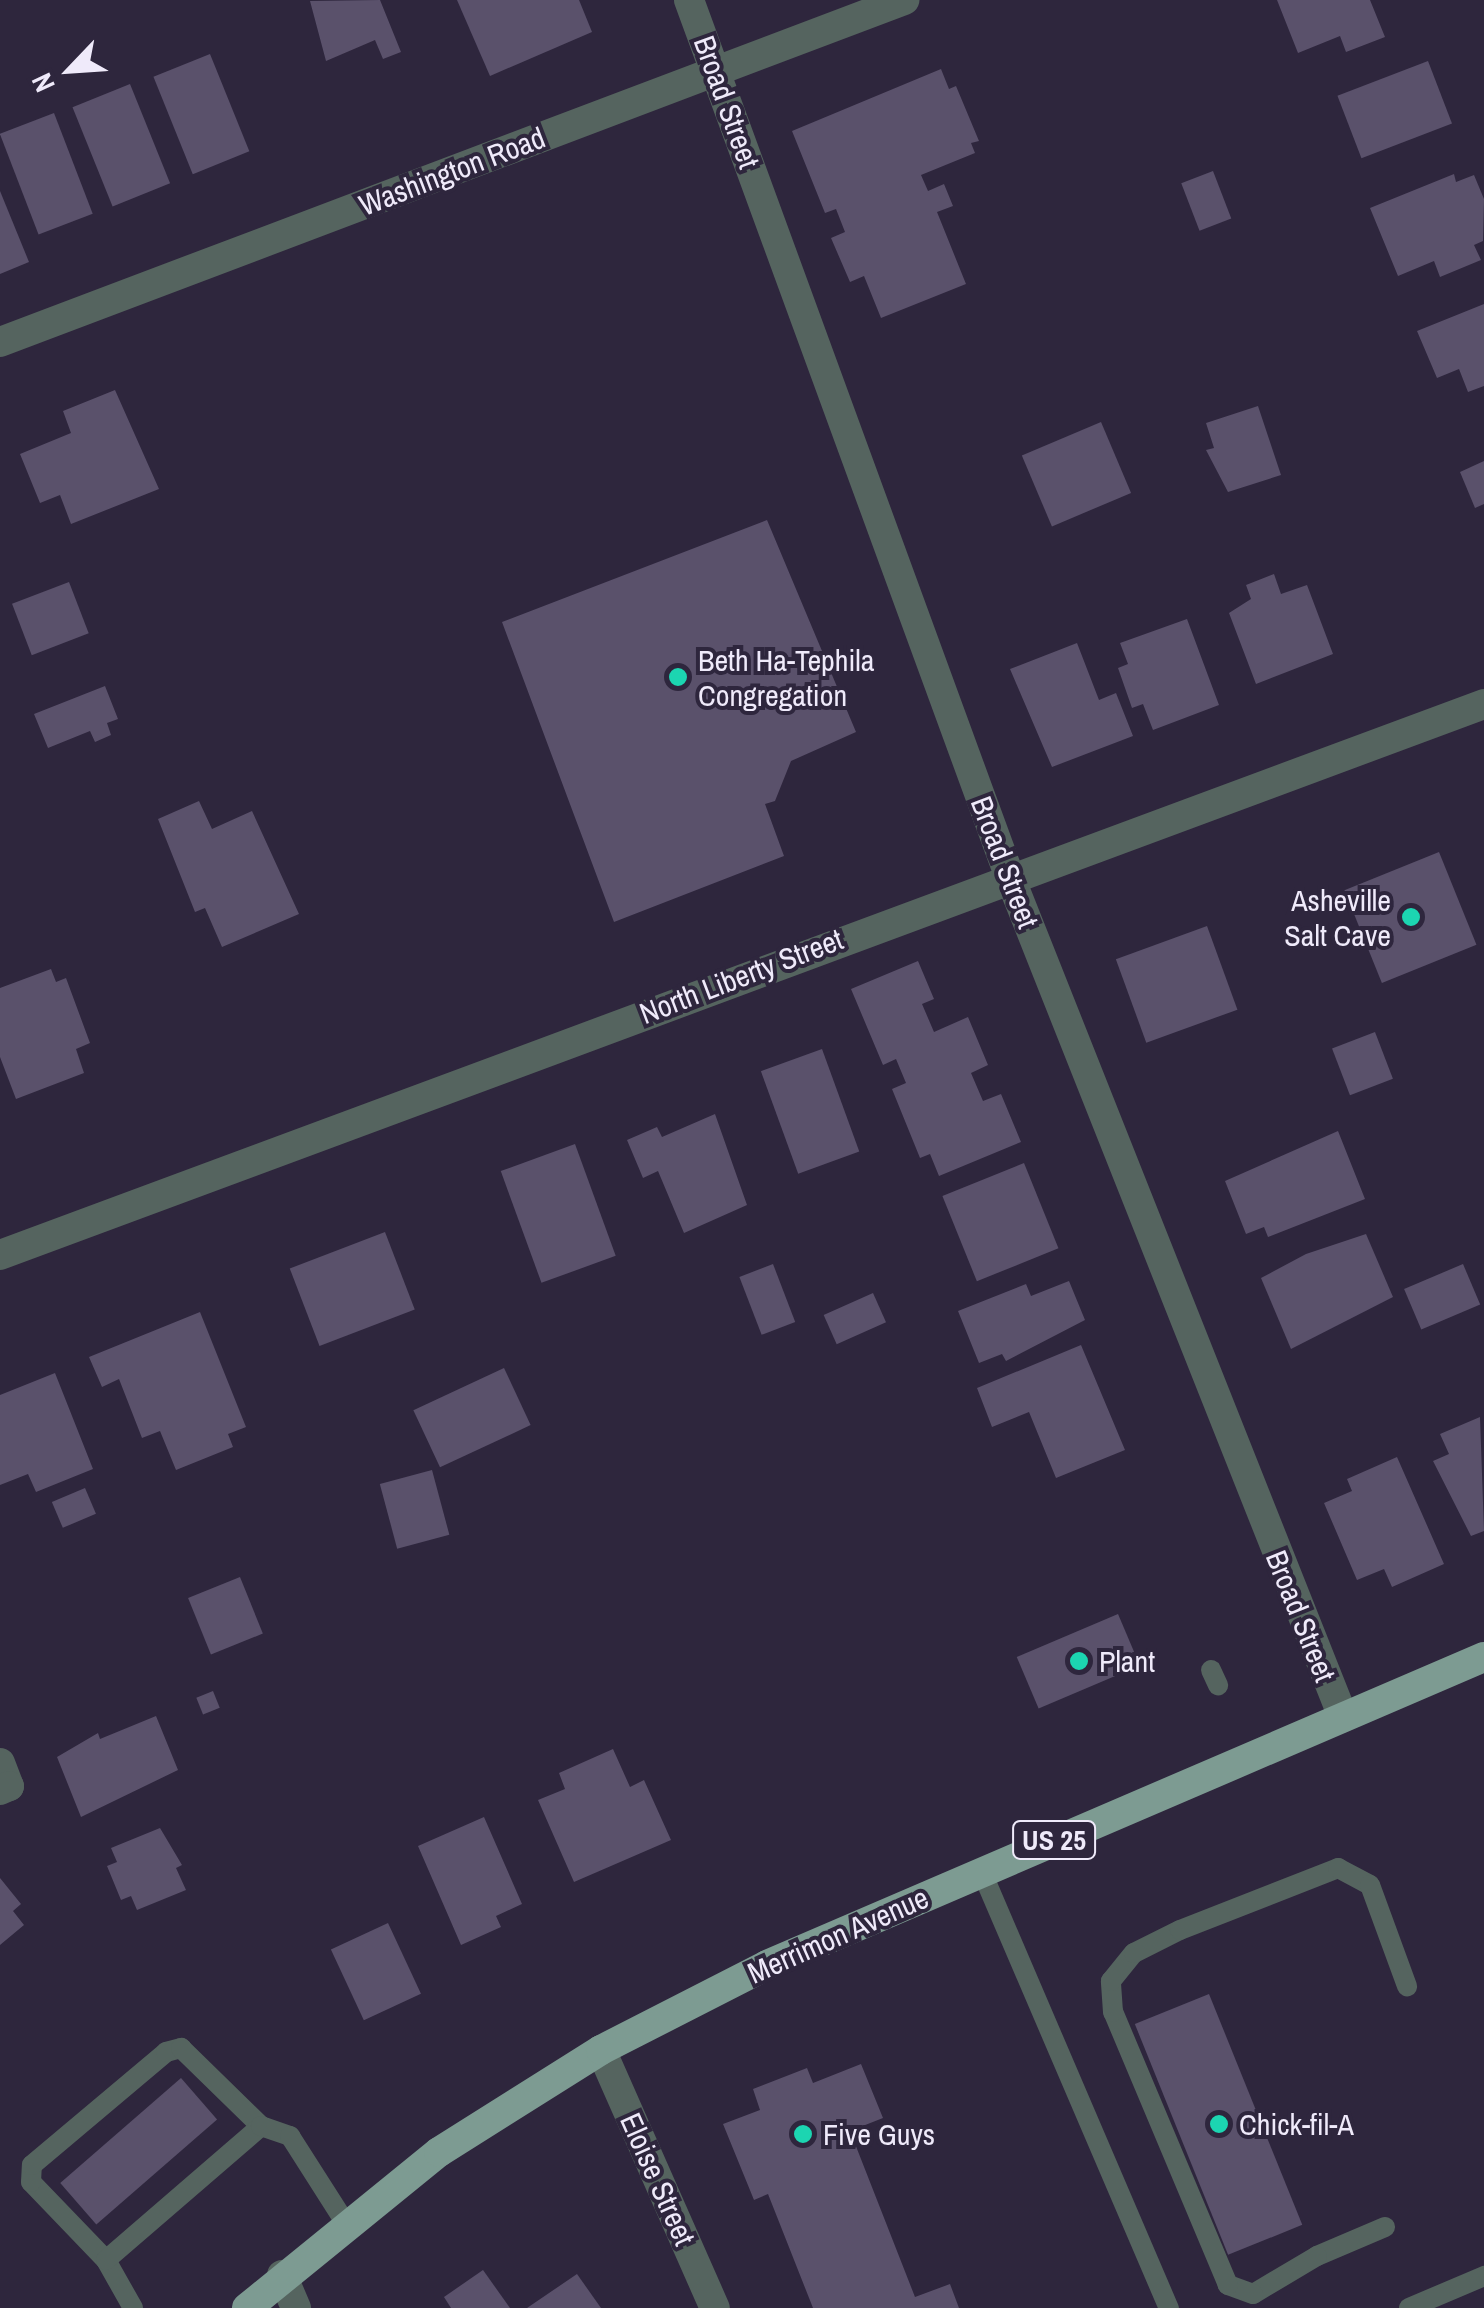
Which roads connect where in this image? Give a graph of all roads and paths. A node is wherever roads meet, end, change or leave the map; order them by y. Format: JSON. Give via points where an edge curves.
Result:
{"nodes":[{"id":1,"x":689,"y":0,"type":"edge"},
{"id":2,"x":904,"y":0,"type":"edge"},
{"id":3,"x":715,"y":71,"type":"junction"},
{"id":4,"x":0,"y":342,"type":"edge"},
{"id":5,"x":1484,"y":704,"type":"edge"},
{"id":6,"x":1009,"y":875,"type":"junction"},
{"id":7,"x":0,"y":1255,"type":"edge"},
{"id":8,"x":1484,"y":1657,"type":"edge"},
{"id":9,"x":1342,"y":1717,"type":"junction"},
{"id":10,"x":0,"y":1763,"type":"edge"},
{"id":11,"x":0,"y":1790,"type":"edge"},
{"id":12,"x":982,"y":1870,"type":"junction"},
{"id":13,"x":1406,"y":1986,"type":"dead end"},
{"id":14,"x":600,"y":2050,"type":"junction"},
{"id":15,"x":261,"y":2126,"type":"junction"},
{"id":16,"x":346,"y":2224,"type":"junction"},
{"id":17,"x":1386,"y":2227,"type":"dead end"},
{"id":18,"x":106,"y":2260,"type":"junction"},
{"id":19,"x":282,"y":2275,"type":"junction"},
{"id":20,"x":1484,"y":2276,"type":"edge"},
{"id":21,"x":133,"y":2308,"type":"edge"},
{"id":22,"x":246,"y":2308,"type":"edge"},
{"id":23,"x":296,"y":2308,"type":"edge"},
{"id":24,"x":715,"y":2308,"type":"edge"},
{"id":25,"x":1169,"y":2308,"type":"edge"},
{"id":26,"x":1409,"y":2308,"type":"edge"}],
"edges":[{"from":1,"to":3,"type":"street","name":"Broad Street"},
{"from":2,"to":3,"type":"street","name":"Washington Road"},
{"from":3,"to":4,"type":"street","name":"Washington Road"},
{"from":3,"to":6,"type":"street","name":"Broad Street"},
{"from":5,"to":6,"type":"street","name":"North Liberty Street"},
{"from":6,"to":7,"type":"street","name":"North Liberty Street"},
{"from":6,"to":9,"type":"street","name":"Broad Street"},
{"from":8,"to":9,"type":"main road","name":"Merrimon Avenue","number":"US 25"},
{"from":9,"to":12,"type":"main road","name":"Merrimon Avenue","number":"US 25"},
{"from":10,"to":11,"type":"street","via":[[9,1786]]},
{"from":12,"to":14,"type":"main road","name":"Merrimon Avenue","number":"US 25","via":[[767,1965]]},
{"from":12,"to":25,"type":"lane"},
{"from":13,"to":17,"type":"lane","via":[[1370,1884],[1338,1868],[1180,1930],[1134,1953],[1111,1981],[1113,2012],[1228,2285],[1253,2294],[1317,2256]]},
{"from":14,"to":16,"type":"main road","name":"Merrimon Avenue","number":"US 25","via":[[500,2109]]},
{"from":14,"to":24,"type":"street","name":"Eloise Street"},
{"from":15,"to":16,"type":"lane","via":[[290,2136]]},
{"from":15,"to":18,"type":"lane"},
{"from":15,"to":18,"type":"lane","via":[[181,2048],[166,2052],[32,2164],[31,2182]]},
{"from":16,"to":19,"type":"main road","name":"Merrimon Avenue","number":"US 25"},
{"from":18,"to":21,"type":"lane"},
{"from":19,"to":22,"type":"main road","name":"Merrimon Avenue","number":"US 25"},
{"from":19,"to":23,"type":"street"},
{"from":20,"to":26,"type":"lane"}]}
